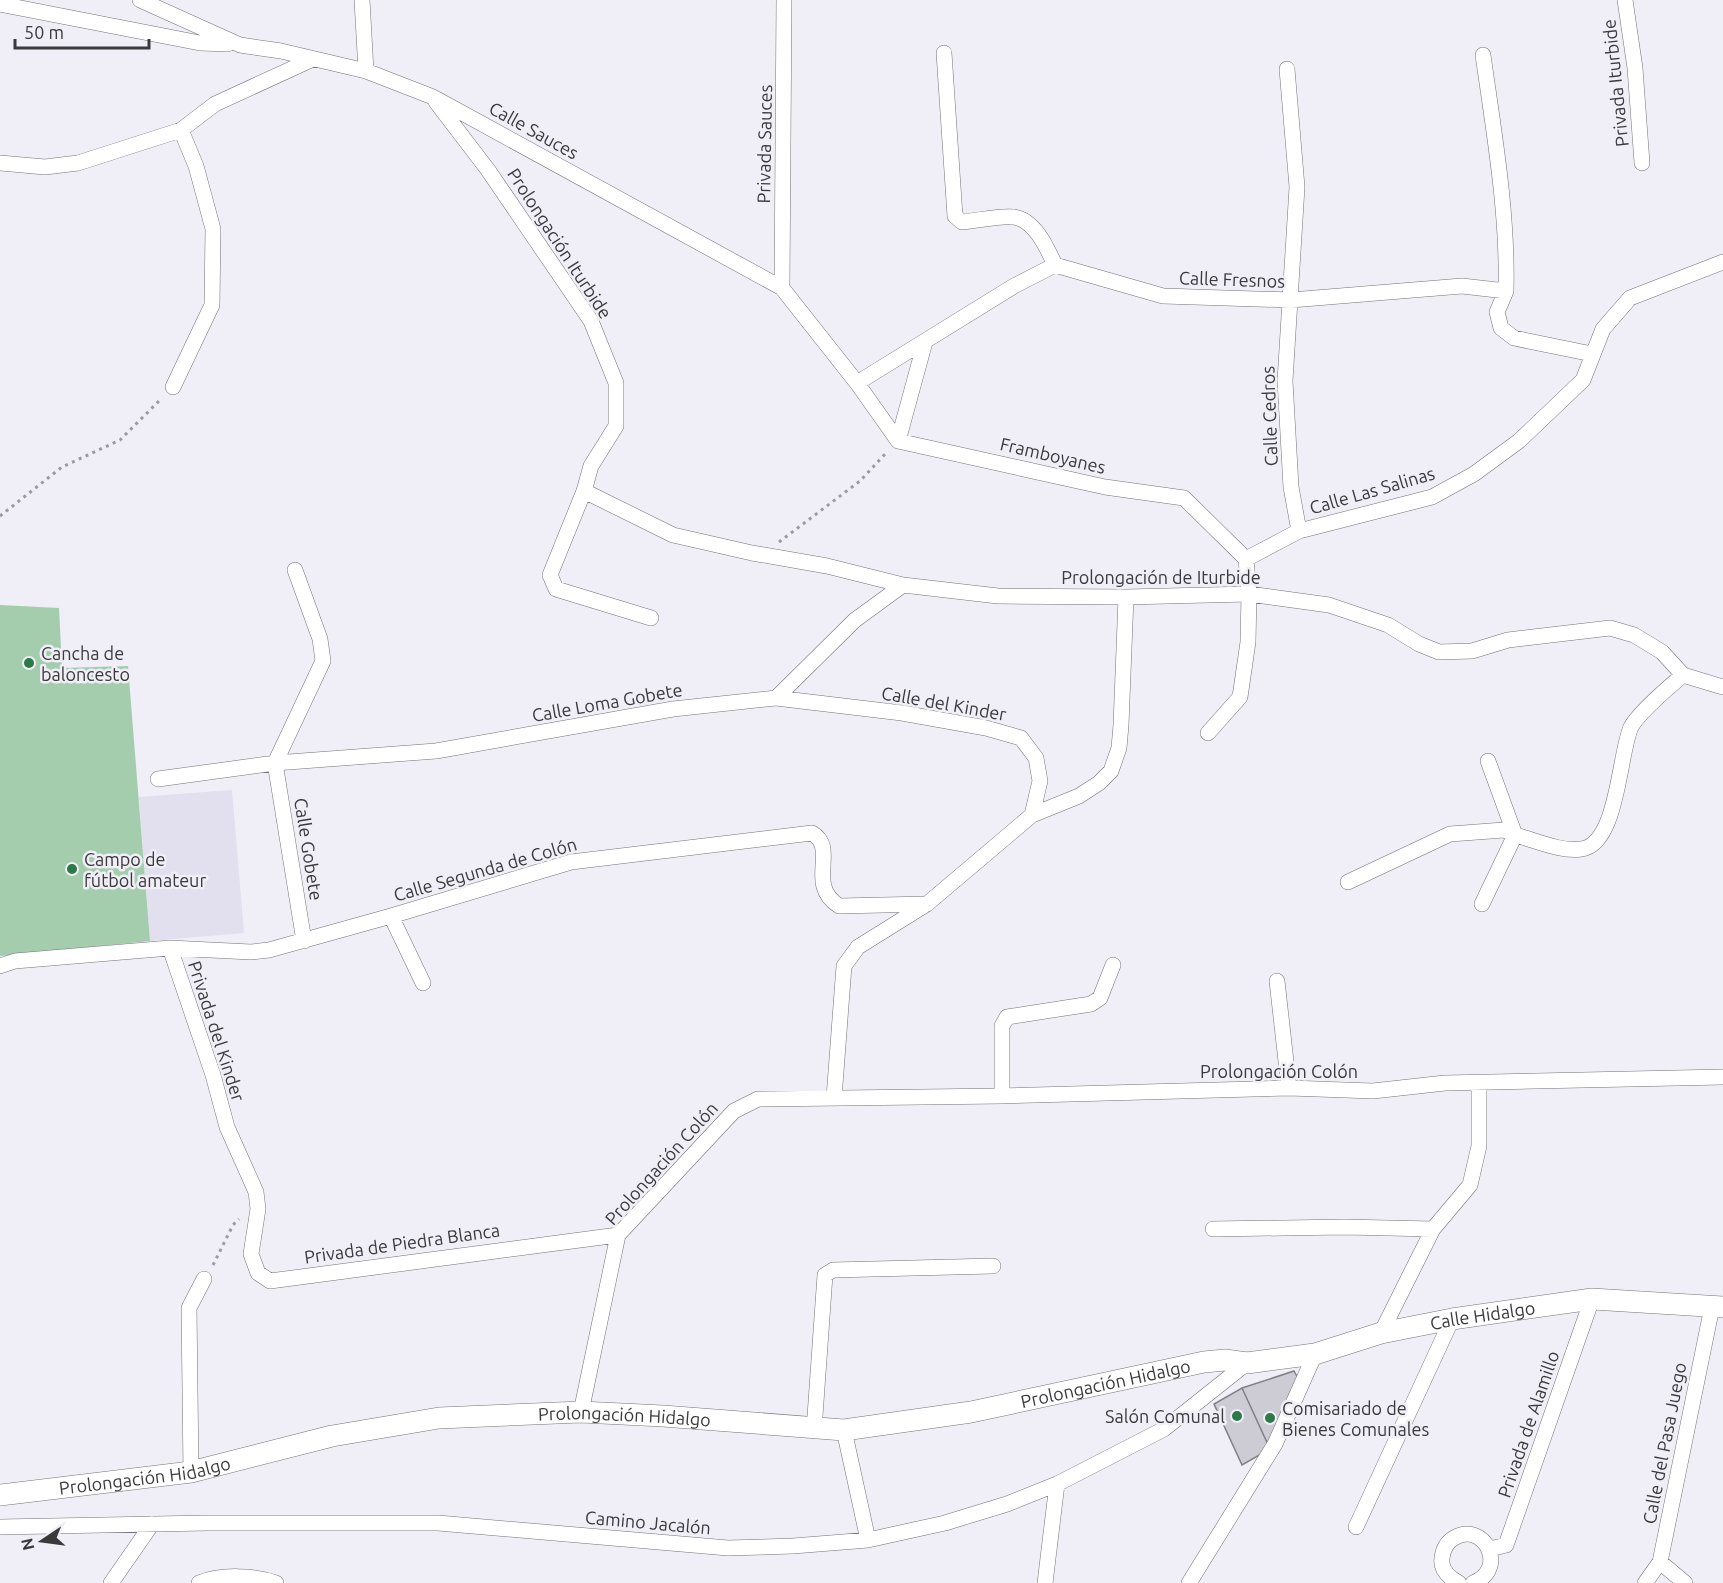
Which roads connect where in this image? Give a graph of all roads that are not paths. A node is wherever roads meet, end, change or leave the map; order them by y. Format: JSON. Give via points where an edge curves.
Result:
{"nodes":[{"id":1,"x":140,"y":0,"type":"edge"},
{"id":2,"x":362,"y":0,"type":"edge"},
{"id":3,"x":784,"y":0,"type":"edge"},
{"id":4,"x":1625,"y":0,"type":"edge"},
{"id":5,"x":0,"y":4,"type":"edge"},
{"id":6,"x":240,"y":45,"type":"junction"},
{"id":7,"x":944,"y":53,"type":"dead end"},
{"id":8,"x":1483,"y":55,"type":"dead end"},
{"id":9,"x":313,"y":58,"type":"junction"},
{"id":10,"x":1287,"y":69,"type":"dead end"},
{"id":11,"x":366,"y":71,"type":"junction"},
{"id":12,"x":433,"y":97,"type":"junction"},
{"id":13,"x":181,"y":130,"type":"junction"},
{"id":14,"x":0,"y":163,"type":"edge"},
{"id":15,"x":1642,"y":163,"type":"dead end"},
{"id":16,"x":1723,"y":262,"type":"edge"},
{"id":17,"x":1055,"y":265,"type":"junction"},
{"id":18,"x":782,"y":288,"type":"junction"},
{"id":19,"x":1506,"y":291,"type":"junction"},
{"id":20,"x":1291,"y":300,"type":"junction"},
{"id":21,"x":925,"y":342,"type":"junction"},
{"id":22,"x":1592,"y":354,"type":"junction"},
{"id":23,"x":857,"y":383,"type":"junction"},
{"id":24,"x":172,"y":387,"type":"road end"},
{"id":25,"x":898,"y":441,"type":"junction"},
{"id":26,"x":584,"y":491,"type":"junction"},
{"id":27,"x":1299,"y":531,"type":"junction"},
{"id":28,"x":1246,"y":559,"type":"junction"},
{"id":29,"x":295,"y":570,"type":"dead end"},
{"id":30,"x":903,"y":585,"type":"junction"},
{"id":31,"x":1249,"y":594,"type":"junction"},
{"id":32,"x":1126,"y":597,"type":"junction"},
{"id":33,"x":651,"y":618,"type":"dead end"},
{"id":34,"x":1683,"y":675,"type":"junction"},
{"id":35,"x":1723,"y":687,"type":"edge"},
{"id":36,"x":776,"y":698,"type":"junction"},
{"id":37,"x":1208,"y":733,"type":"dead end"},
{"id":38,"x":1488,"y":761,"type":"dead end"},
{"id":39,"x":275,"y":763,"type":"junction"},
{"id":40,"x":158,"y":779,"type":"dead end"},
{"id":41,"x":1032,"y":815,"type":"junction"},
{"id":42,"x":1515,"y":835,"type":"junction"},
{"id":43,"x":1348,"y":882,"type":"dead end"},
{"id":44,"x":927,"y":904,"type":"junction"},
{"id":45,"x":1482,"y":904,"type":"dead end"},
{"id":46,"x":391,"y":916,"type":"junction"},
{"id":47,"x":304,"y":941,"type":"junction"},
{"id":48,"x":170,"y":948,"type":"junction"},
{"id":49,"x":1113,"y":965,"type":"dead end"},
{"id":50,"x":0,"y":966,"type":"edge"},
{"id":51,"x":1278,"y":981,"type":"dead end"},
{"id":52,"x":423,"y":983,"type":"dead end"},
{"id":53,"x":1723,"y":1077,"type":"edge"},
{"id":54,"x":1479,"y":1083,"type":"junction"},
{"id":55,"x":1289,"y":1088,"type":"junction"},
{"id":56,"x":1002,"y":1096,"type":"junction"},
{"id":57,"x":834,"y":1098,"type":"junction"},
{"id":58,"x":258,"y":1209,"type":"joint"},
{"id":59,"x":1214,"y":1229,"type":"dead end"},
{"id":60,"x":1432,"y":1229,"type":"junction"},
{"id":61,"x":618,"y":1234,"type":"junction"},
{"id":62,"x":993,"y":1266,"type":"dead end"},
{"id":63,"x":204,"y":1279,"type":"road end"},
{"id":64,"x":1592,"y":1299,"type":"junction"},
{"id":65,"x":1717,"y":1307,"type":"edge"},
{"id":66,"x":1452,"y":1319,"type":"junction"},
{"id":67,"x":1381,"y":1333,"type":"junction"},
{"id":68,"x":1315,"y":1354,"type":"junction"},
{"id":69,"x":1247,"y":1363,"type":"junction"},
{"id":70,"x":581,"y":1412,"type":"junction"},
{"id":71,"x":814,"y":1430,"type":"junction"},
{"id":72,"x":844,"y":1431,"type":"junction"},
{"id":73,"x":191,"y":1472,"type":"junction"},
{"id":74,"x":1057,"y":1484,"type":"junction"},
{"id":75,"x":0,"y":1496,"type":"edge"},
{"id":76,"x":152,"y":1524,"type":"junction"},
{"id":77,"x":0,"y":1527,"type":"edge"},
{"id":78,"x":1356,"y":1527,"type":"dead end"},
{"id":79,"x":868,"y":1540,"type":"junction"},
{"id":80,"x":1490,"y":1549,"type":"junction"},
{"id":81,"x":1660,"y":1562,"type":"junction"},
{"id":82,"x":1192,"y":1580,"type":"edge"},
{"id":83,"x":111,"y":1583,"type":"edge"},
{"id":84,"x":199,"y":1583,"type":"edge"},
{"id":85,"x":276,"y":1583,"type":"edge"},
{"id":86,"x":1045,"y":1583,"type":"edge"},
{"id":87,"x":1459,"y":1583,"type":"edge"},
{"id":88,"x":1473,"y":1583,"type":"edge"},
{"id":89,"x":1645,"y":1583,"type":"edge"},
{"id":90,"x":1685,"y":1583,"type":"edge"}],
"edges":[{"from":1,"to":6,"type":"street","name":"Calle Sauces"},
{"from":2,"to":11,"type":"street"},
{"from":3,"to":18,"type":"street","name":"Privada Sauces"},
{"from":4,"to":15,"type":"street","name":"Privada Iturbide"},
{"from":5,"to":6,"type":"street","via":[[200,43]]},
{"from":6,"to":9,"type":"street","name":"Calle Sauces"},
{"from":7,"to":17,"type":"street","via":[[955,216],[962,222],[1014,217],[1031,225]]},
{"from":8,"to":19,"type":"street","via":[[1500,175],[1507,251]]},
{"from":9,"to":11,"type":"street","name":"Calle Sauces"},
{"from":9,"to":13,"type":"street","via":[[214,104]]},
{"from":10,"to":20,"type":"street","name":"Calle Cedros","via":[[1297,187]]},
{"from":11,"to":12,"type":"street","name":"Calle Sauces"},
{"from":12,"to":18,"type":"street","name":"Calle Sauces"},
{"from":12,"to":26,"type":"street","name":"Prolongación Iturbide","via":[[591,321],[616,383],[615,426],[591,466]]},
{"from":13,"to":14,"type":"street","via":[[78,163],[45,167]]},
{"from":13,"to":24,"type":"street","via":[[196,166],[213,229],[212,305]]},
{"from":16,"to":22,"type":"street","name":"Calle Las Salinas","via":[[1630,298],[1603,329]]},
{"from":17,"to":20,"type":"street","name":"Calle Fresnos","via":[[1163,296]]},
{"from":17,"to":21,"type":"street"},
{"from":18,"to":23,"type":"street","name":"Calle Sauces"},
{"from":19,"to":20,"type":"street","name":"Calle Fresnos","via":[[1462,286]]},
{"from":19,"to":22,"type":"street","via":[[1497,312],[1501,328],[1514,338]]},
{"from":20,"to":27,"type":"street","name":"Calle Cedros","via":[[1285,381],[1291,487]]},
{"from":21,"to":23,"type":"street"},
{"from":21,"to":25,"type":"street"},
{"from":22,"to":27,"type":"street","name":"Calle Las Salinas","via":[[1582,380],[1519,441],[1474,474],[1432,497]]},
{"from":23,"to":25,"type":"street"},
{"from":25,"to":28,"type":"street","name":"Framboyanes","via":[[1105,488],[1184,498]]},
{"from":26,"to":30,"type":"street","name":"Prolongación de Iturbide","via":[[673,535]]},
{"from":26,"to":33,"type":"street","name":"Prolongación Iturbide","via":[[550,574],[556,589]]},
{"from":27,"to":28,"type":"street"},
{"from":28,"to":31,"type":"street"},
{"from":29,"to":39,"type":"street","via":[[320,639],[323,661]]},
{"from":30,"to":32,"type":"street","name":"Prolongación de Iturbide","via":[[998,596]]},
{"from":30,"to":36,"type":"street","via":[[855,620]]},
{"from":31,"to":32,"type":"street","name":"Prolongación de Iturbide"},
{"from":31,"to":34,"type":"street","name":"Prolongación de Iturbide","via":[[1329,605],[1388,625],[1439,652],[1472,651],[1508,640],[1610,628],[1634,635],[1662,651]]},
{"from":31,"to":37,"type":"street","via":[[1248,642],[1240,697]]},
{"from":32,"to":41,"type":"street","via":[[1121,725],[1111,771],[1079,796]]},
{"from":34,"to":35,"type":"street"},
{"from":34,"to":42,"type":"street","via":[[1632,727],[1612,809],[1599,839],[1584,849],[1568,849]]},
{"from":36,"to":39,"type":"street","name":"Calle Loma Gobete","via":[[673,709],[436,751]]},
{"from":36,"to":41,"type":"street","name":"Calle del Kinder","via":[[902,713],[1021,738],[1036,758],[1041,781]]},
{"from":38,"to":42,"type":"street"},
{"from":39,"to":40,"type":"street"},
{"from":39,"to":47,"type":"street","name":"Calle Gobete"},
{"from":41,"to":44,"type":"street"},
{"from":42,"to":43,"type":"street","via":[[1504,830],[1450,834]]},
{"from":42,"to":45,"type":"street"},
{"from":44,"to":46,"type":"street","name":"Calle Segunda de Colón","via":[[839,906],[828,900],[822,886],[823,846],[812,833],[571,862]]},
{"from":44,"to":57,"type":"street","via":[[858,947],[844,966]]},
{"from":46,"to":47,"type":"street","name":"Calle Segunda de Colón"},
{"from":46,"to":52,"type":"street"},
{"from":47,"to":48,"type":"street","name":"Calle Segunda de Colón","via":[[251,952]]},
{"from":48,"to":50,"type":"street","name":"Calle Segunda de Colón","via":[[15,961]]},
{"from":48,"to":58,"type":"street","name":"Privada del Kinder","via":[[227,1126],[256,1192]]},
{"from":49,"to":56,"type":"street","via":[[1100,998],[1090,1004],[1007,1017],[1002,1026]]},
{"from":51,"to":55,"type":"street"},
{"from":53,"to":54,"type":"street","name":"Prolongación Colón"},
{"from":54,"to":55,"type":"street","name":"Prolongación Colón","via":[[1373,1091]]},
{"from":54,"to":60,"type":"street","via":[[1479,1146],[1470,1185]]},
{"from":55,"to":56,"type":"street","name":"Prolongación Colón"},
{"from":56,"to":57,"type":"street","name":"Prolongación Colón"},
{"from":57,"to":61,"type":"street","name":"Prolongación Colón","via":[[758,1099],[735,1111]]},
{"from":58,"to":61,"type":"street","name":"Privada de Piedra Blanca","via":[[251,1254],[258,1273],[270,1281]]},
{"from":59,"to":60,"type":"street"},
{"from":60,"to":67,"type":"street"},
{"from":61,"to":70,"type":"street","name":"Prolongación Colón"},
{"from":62,"to":71,"type":"street","via":[[833,1270],[825,1275]]},
{"from":63,"to":73,"type":"street","via":[[189,1308]]},
{"from":64,"to":65,"type":"street","name":"Calle Hidalgo"},
{"from":64,"to":66,"type":"street","name":"Calle Hidalgo"},
{"from":64,"to":80,"type":"street","name":"Privada de Alamillo","via":[[1506,1545]]},
{"from":65,"to":81,"type":"street","name":"Calle del Pasa Juego"},
{"from":66,"to":67,"type":"street","name":"Calle Hidalgo"},
{"from":66,"to":78,"type":"street"},
{"from":67,"to":68,"type":"street","name":"Calle Hidalgo"},
{"from":68,"to":69,"type":"street","name":"Calle Hidalgo"},
{"from":68,"to":82,"type":"street","via":[[1275,1444]]},
{"from":69,"to":72,"type":"street","name":"Prolongación Hidalgo","via":[[1204,1362],[970,1412]]},
{"from":69,"to":74,"type":"street","name":"Camino Jacalón","via":[[1164,1430]]},
{"from":70,"to":71,"type":"street","name":"Prolongación Hidalgo"},
{"from":70,"to":73,"type":"street","name":"Prolongación Hidalgo","via":[[439,1419],[332,1436]]},
{"from":71,"to":72,"type":"street","name":"Prolongación Hidalgo"},
{"from":72,"to":79,"type":"street"},
{"from":73,"to":75,"type":"street","name":"Prolongación Hidalgo"},
{"from":74,"to":79,"type":"street","name":"Camino Jacalón","via":[[945,1523]]},
{"from":74,"to":86,"type":"street"},
{"from":76,"to":77,"type":"street","name":"Camino Jacalón"},
{"from":76,"to":79,"type":"street","name":"Camino Jacalón","via":[[438,1523],[728,1548]]},
{"from":76,"to":83,"type":"street"},
{"from":80,"to":87,"type":"street","via":[[1471,1534],[1462,1534],[1449,1542],[1442,1563]]},
{"from":80,"to":88,"type":"street","via":[[1491,1566],[1487,1574]]},
{"from":81,"to":89,"type":"street","name":"Calle del Pasa Juego"},
{"from":81,"to":90,"type":"street"},
{"from":84,"to":85,"type":"street","via":[[211,1578],[263,1578]]}]}
